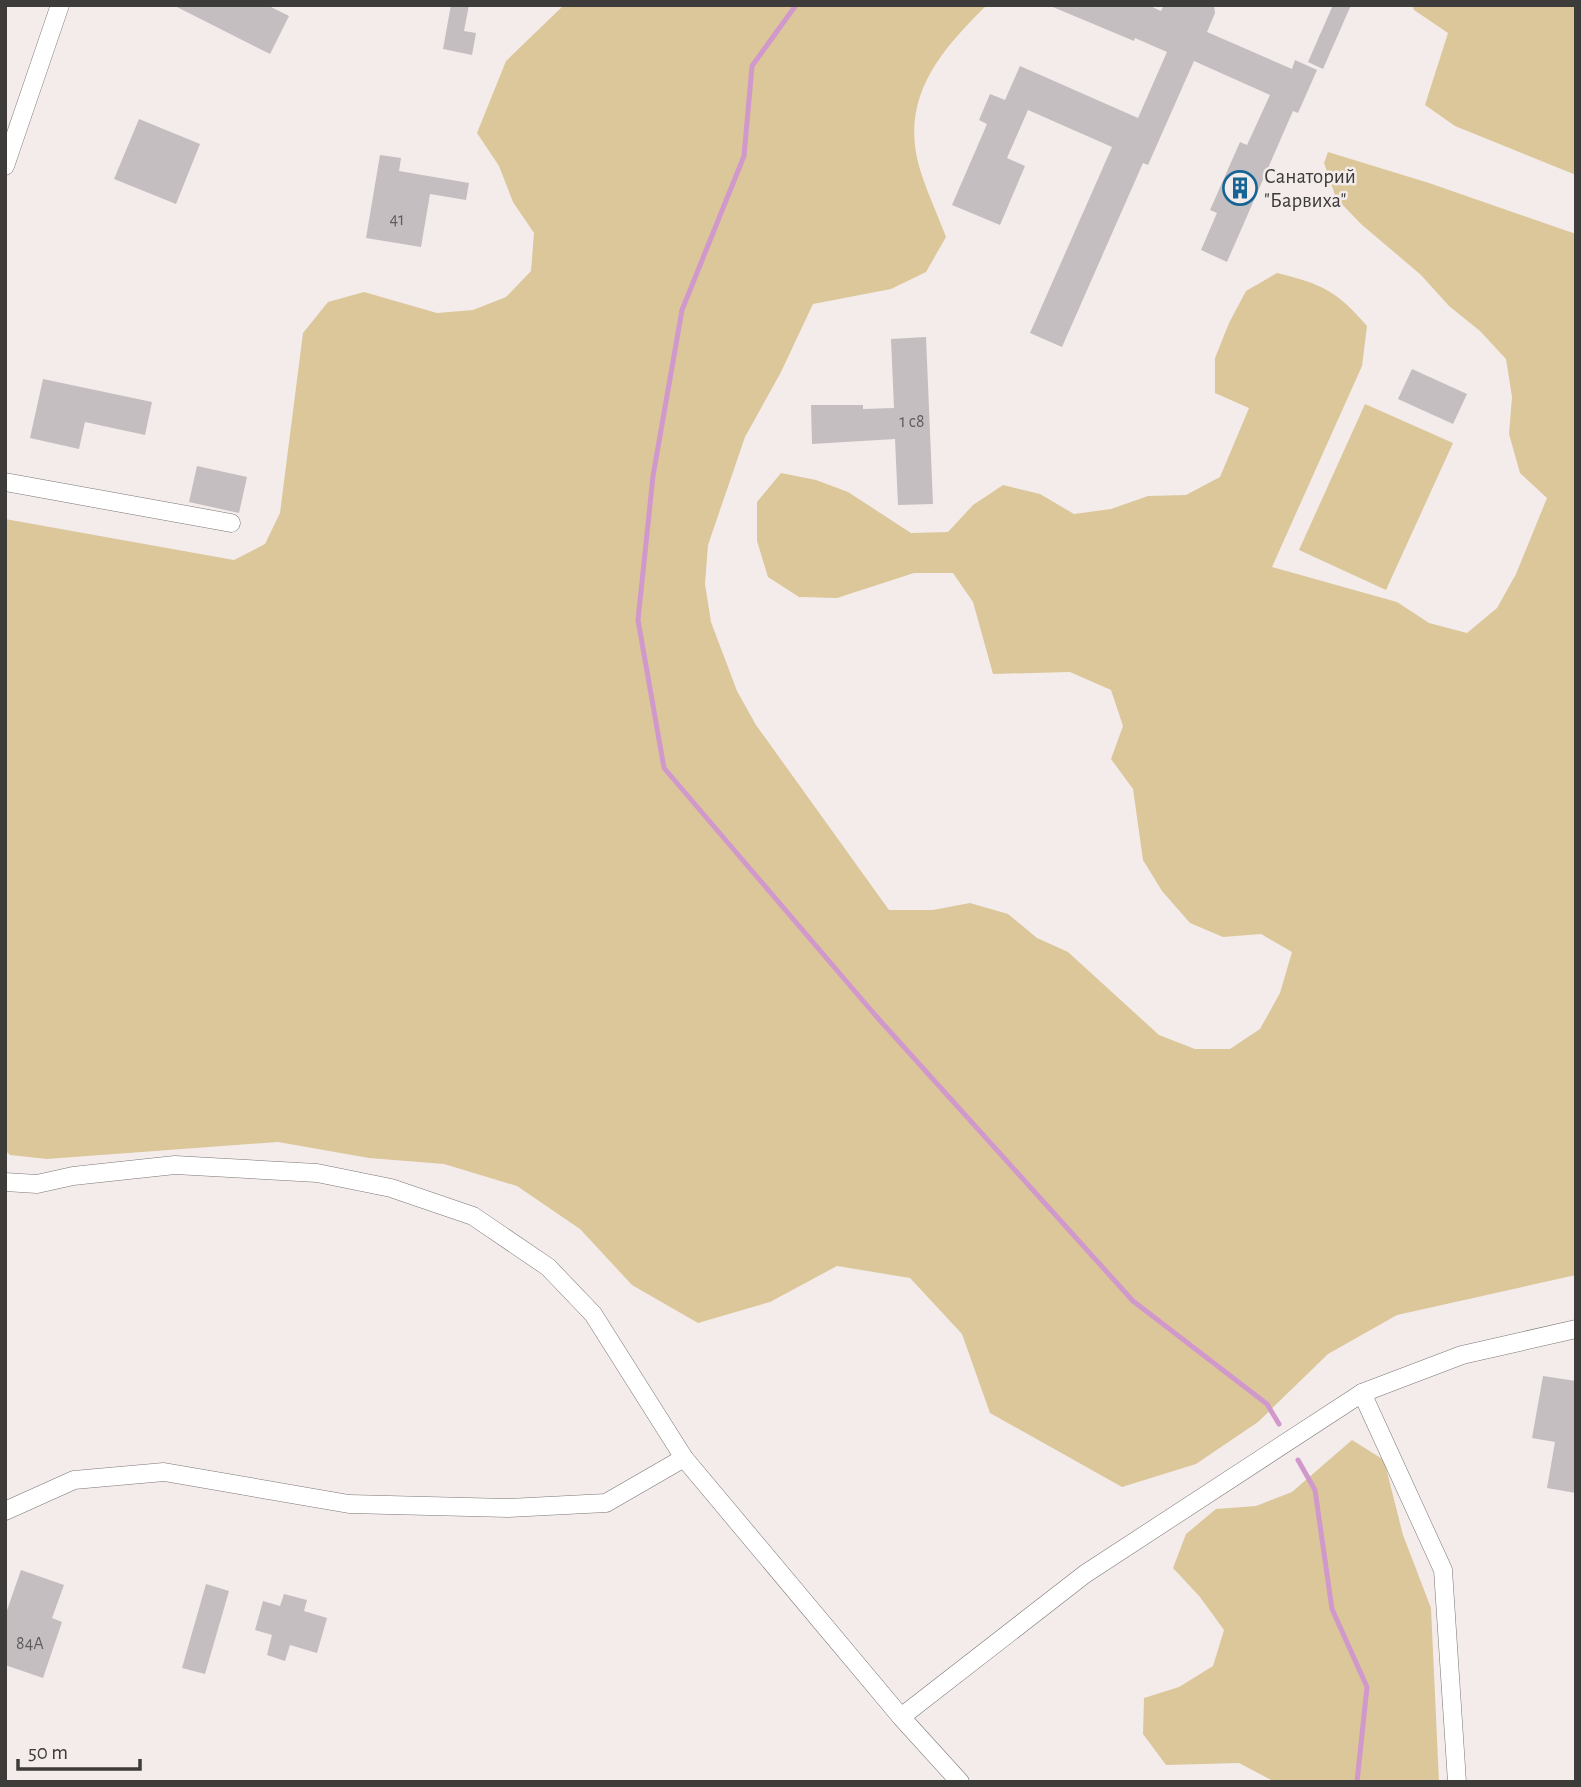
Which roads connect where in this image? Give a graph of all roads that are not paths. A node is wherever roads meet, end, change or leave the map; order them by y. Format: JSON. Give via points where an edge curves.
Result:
{"nodes":[{"id":1,"x":60,"y":5,"type":"edge"},
{"id":2,"x":5,"y":166,"type":"edge"},
{"id":3,"x":5,"y":482,"type":"edge"},
{"id":4,"x":231,"y":523,"type":"dead end"},
{"id":5,"x":5,"y":1182,"type":"edge"},
{"id":6,"x":1576,"y":1329,"type":"edge"},
{"id":7,"x":1362,"y":1393,"type":"junction"},
{"id":8,"x":684,"y":1458,"type":"junction"},
{"id":9,"x":5,"y":1511,"type":"edge"},
{"id":10,"x":901,"y":1717,"type":"junction"},
{"id":11,"x":960,"y":1782,"type":"edge"},
{"id":12,"x":1457,"y":1782,"type":"edge"}],
"edges":[{"from":1,"to":2,"type":"street"},
{"from":3,"to":4,"type":"street"},
{"from":5,"to":8,"type":"street","via":[[37,1184],[175,1165],[317,1173],[391,1188],[472,1216],[548,1267],[593,1314]]},
{"from":6,"to":7,"type":"street","via":[[1462,1355]]},
{"from":7,"to":10,"type":"street","via":[[1086,1574]]},
{"from":7,"to":12,"type":"street","via":[[1443,1570]]},
{"from":8,"to":9,"type":"street","via":[[606,1503],[508,1508],[349,1504],[164,1472],[74,1480]]},
{"from":8,"to":10,"type":"street"},
{"from":10,"to":11,"type":"street"}]}
